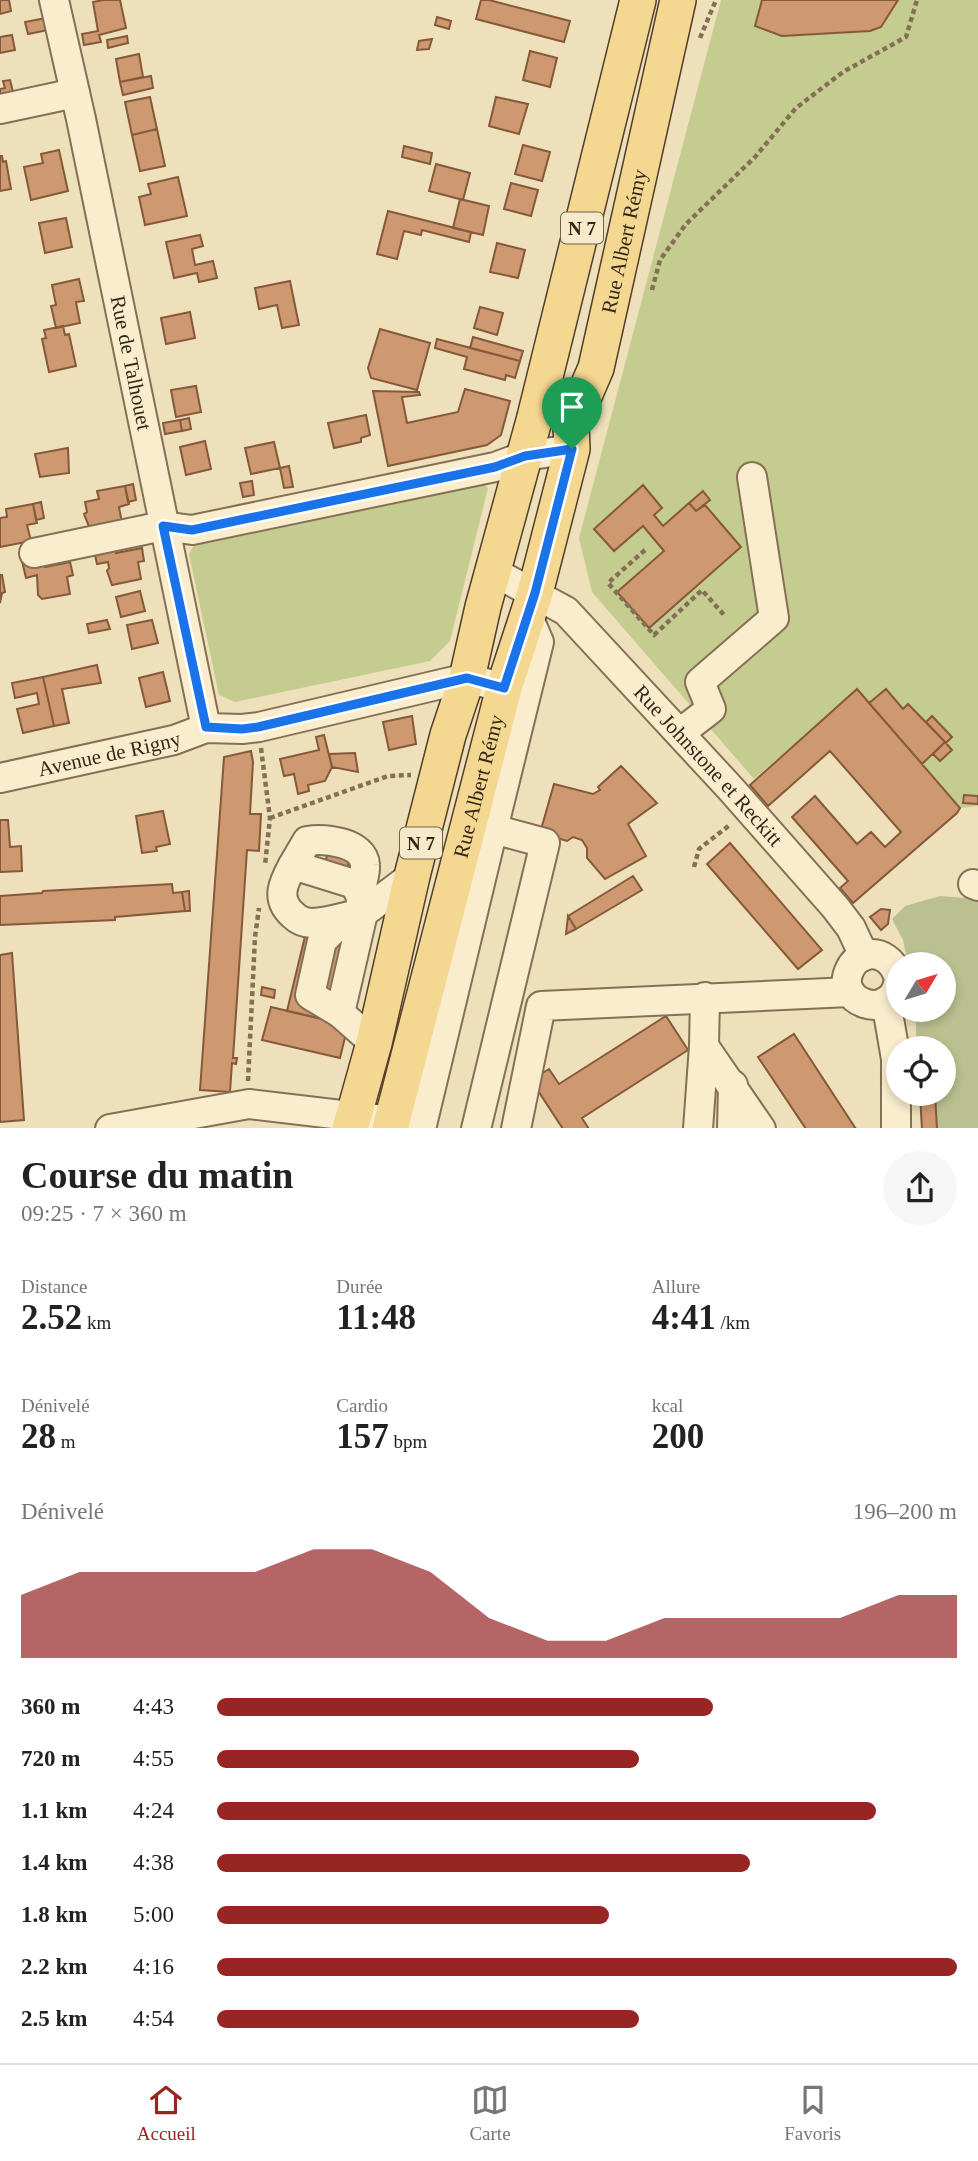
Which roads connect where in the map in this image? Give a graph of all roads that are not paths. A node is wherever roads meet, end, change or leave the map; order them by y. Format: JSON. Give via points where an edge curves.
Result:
{"nodes":[{"id":1,"x":54,"y":0,"type":"edge"},
{"id":2,"x":638,"y":0,"type":"edge"},
{"id":3,"x":678,"y":0,"type":"edge"},
{"id":4,"x":75,"y":93,"type":"junction"},
{"id":5,"x":0,"y":109,"type":"edge"},
{"id":6,"x":572,"y":449,"type":"junction"},
{"id":7,"x":525,"y":456,"type":"junction"},
{"id":8,"x":752,"y":477,"type":"dead end"},
{"id":9,"x":163,"y":526,"type":"junction"},
{"id":10,"x":34,"y":553,"type":"dead end"},
{"id":11,"x":494,"y":572,"type":"junction"},
{"id":12,"x":531,"y":603,"type":"junction"},
{"id":13,"x":467,"y":678,"type":"junction"},
{"id":14,"x":504,"y":688,"type":"junction"},
{"id":15,"x":206,"y":727,"type":"junction"},
{"id":16,"x":680,"y":733,"type":"junction"},
{"id":17,"x":0,"y":778,"type":"edge"},
{"id":18,"x":493,"y":829,"type":"junction"},
{"id":19,"x":412,"y":876,"type":"junction"},
{"id":20,"x":361,"y":903,"type":"junction"},
{"id":21,"x":864,"y":956,"type":"junction"},
{"id":22,"x":886,"y":958,"type":"edge"},
{"id":23,"x":850,"y":992,"type":"junction"},
{"id":24,"x":886,"y":993,"type":"edge"},
{"id":25,"x":705,"y":997,"type":"junction"},
{"id":26,"x":894,"y":1022,"type":"edge"},
{"id":27,"x":374,"y":1043,"type":"junction"},
{"id":28,"x":704,"y":1046,"type":"junction"},
{"id":29,"x":733,"y":1085,"type":"junction"},
{"id":30,"x":351,"y":1122,"type":"edge"},
{"id":31,"x":401,"y":1126,"type":"edge"},
{"id":32,"x":116,"y":1128,"type":"edge"},
{"id":33,"x":476,"y":1128,"type":"edge"},
{"id":34,"x":516,"y":1128,"type":"edge"},
{"id":35,"x":698,"y":1128,"type":"edge"},
{"id":36,"x":732,"y":1128,"type":"edge"},
{"id":37,"x":760,"y":1128,"type":"edge"},
{"id":38,"x":896,"y":1128,"type":"edge"}],
"edges":[{"from":1,"to":4,"type":"street","name":"Rue de Talhouet"},
{"from":2,"to":7,"type":"main road","name":"Rue Albert Rémy","number":"N 7"},
{"from":3,"to":6,"type":"main road","name":"Rue Albert Rémy","number":"N 7","via":[[607,360],[571,426]]},
{"from":4,"to":5,"type":"street"},
{"from":4,"to":9,"type":"street","name":"Rue de Talhouet"},
{"from":6,"to":7,"type":"street"},
{"from":6,"to":12,"type":"main road","name":"Rue Albert Rémy","number":"N 7"},
{"from":7,"to":9,"type":"street","via":[[495,467],[192,530]]},
{"from":7,"to":11,"type":"main road","name":"Rue Albert Rémy","number":"N 7"},
{"from":8,"to":16,"type":"street","via":[[774,618],[700,681],[710,709]]},
{"from":9,"to":10,"type":"street"},
{"from":9,"to":15,"type":"street","name":"Rue de Talhouet"},
{"from":11,"to":12,"type":"street","name":"Rue Johnstone et Reckitt"},
{"from":11,"to":13,"type":"main road","name":"Rue Albert Rémy","number":"N 7"},
{"from":12,"to":14,"type":"main road","name":"Rue Albert Rémy","number":"N 7"},
{"from":12,"to":16,"type":"street","name":"Rue Johnstone et Reckitt","via":[[566,611]]},
{"from":12,"to":18,"type":"street","via":[[539,642]]},
{"from":13,"to":14,"type":"street","name":"Avenue de Rigny"},
{"from":13,"to":15,"type":"street","name":"Avenue de Rigny","via":[[258,727]]},
{"from":13,"to":19,"type":"main road","name":"Rue Albert Rémy","number":"N 7"},
{"from":14,"to":31,"type":"main road","name":"Rue Albert Rémy","number":"N 7"},
{"from":15,"to":17,"type":"street","name":"Avenue de Rigny","via":[[174,740]]},
{"from":16,"to":21,"type":"street","name":"Rue Johnstone et Reckitt","via":[[851,928]]},
{"from":18,"to":31,"type":"street"},
{"from":18,"to":33,"type":"street","via":[[545,843]]},
{"from":19,"to":20,"type":"street"},
{"from":19,"to":27,"type":"main road","name":"Rue Albert Rémy","number":"N 7"},
{"from":20,"to":20,"type":"street","via":[[314,923],[299,921],[285,908],[285,880],[293,865],[354,884]]},
{"from":20,"to":27,"type":"street","via":[[322,940],[310,995],[340,1013]]},
{"from":21,"to":22,"type":"street"},
{"from":21,"to":23,"type":"street","via":[[847,975]]},
{"from":23,"to":24,"type":"street","via":[[870,1005]]},
{"from":23,"to":25,"type":"street"},
{"from":25,"to":28,"type":"street"},
{"from":25,"to":34,"type":"street","via":[[541,1006]]},
{"from":26,"to":38,"type":"street"},
{"from":27,"to":30,"type":"main road","name":"Rue Albert Rémy","number":"N 7"},
{"from":28,"to":29,"type":"street"},
{"from":28,"to":35,"type":"street"},
{"from":29,"to":36,"type":"street"},
{"from":29,"to":37,"type":"street"},
{"from":30,"to":31,"type":"street"},
{"from":30,"to":32,"type":"street","via":[[249,1104]]}]}
